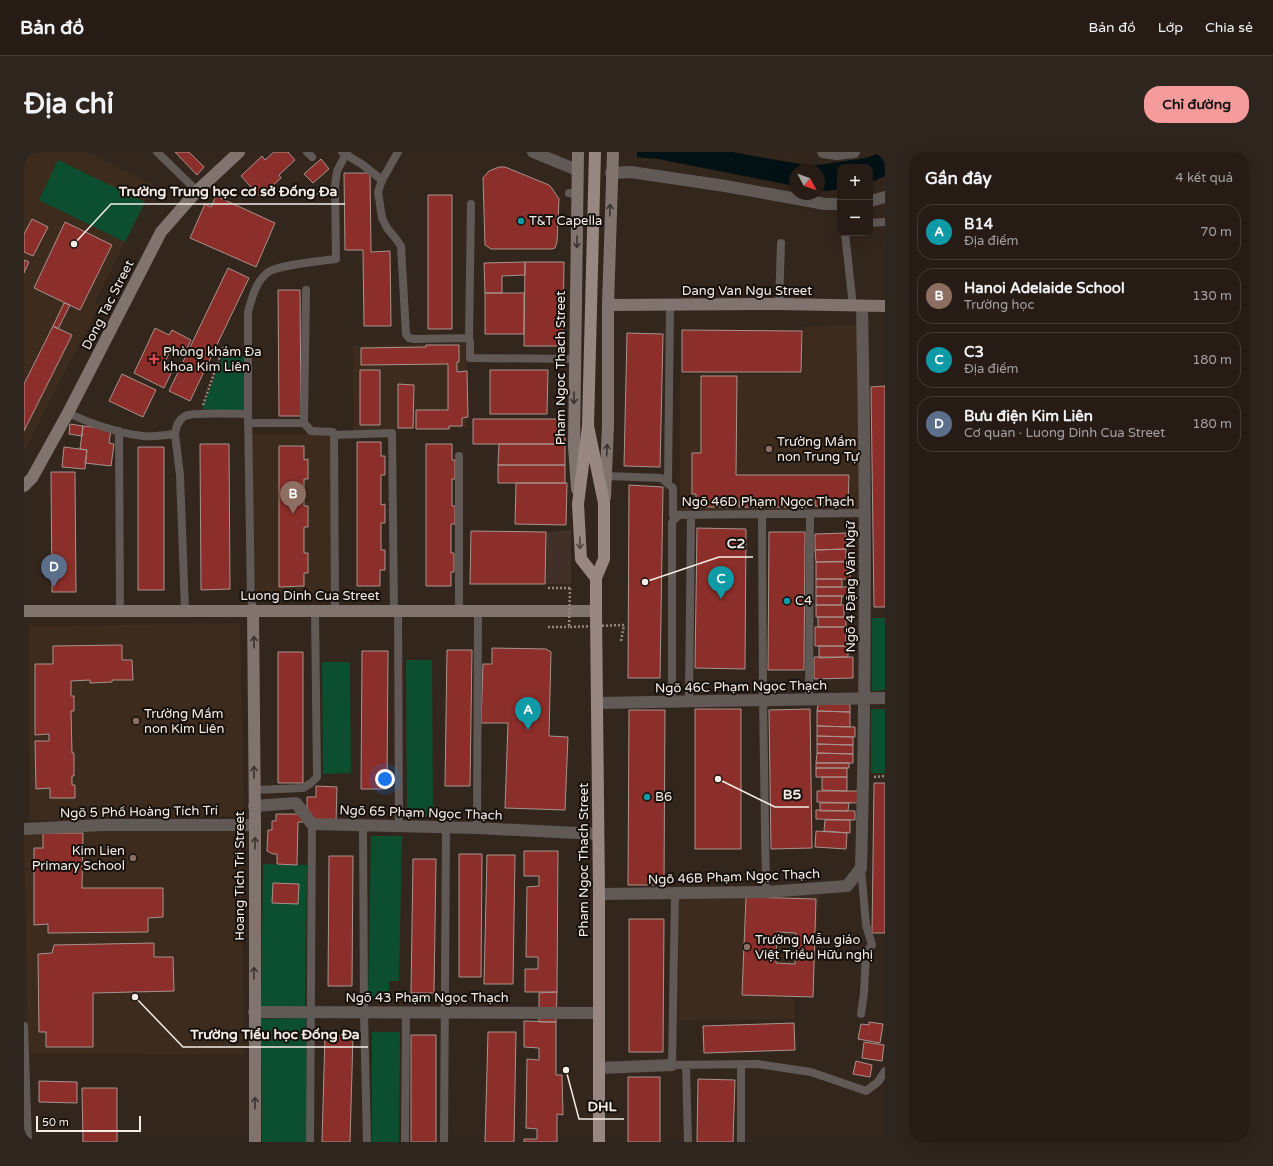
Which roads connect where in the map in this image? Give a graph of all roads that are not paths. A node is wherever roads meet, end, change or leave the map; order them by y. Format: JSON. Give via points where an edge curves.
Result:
{"nodes":[{"id":1,"x":157,"y":152,"type":"edge"},
{"id":2,"x":239,"y":152,"type":"edge"},
{"id":3,"x":398,"y":152,"type":"edge"},
{"id":4,"x":532,"y":152,"type":"edge"},
{"id":5,"x":595,"y":152,"type":"edge"},
{"id":6,"x":612,"y":152,"type":"edge"},
{"id":7,"x":823,"y":152,"type":"edge"},
{"id":8,"x":854,"y":152,"type":"edge"},
{"id":9,"x":344,"y":153,"type":"edge"},
{"id":10,"x":578,"y":161,"type":"edge"},
{"id":11,"x":611,"y":173,"type":"junction"},
{"id":12,"x":382,"y":180,"type":"junction"},
{"id":13,"x":197,"y":192,"type":"junction"},
{"id":14,"x":885,"y":197,"type":"edge"},
{"id":15,"x":873,"y":200,"type":"edge"},
{"id":16,"x":471,"y":204,"type":"dead end"},
{"id":17,"x":837,"y":204,"type":"edge"},
{"id":18,"x":885,"y":222,"type":"edge"},
{"id":19,"x":873,"y":223,"type":"edge"},
{"id":20,"x":845,"y":236,"type":"edge"},
{"id":21,"x":781,"y":243,"type":"dead end"},
{"id":22,"x":306,"y":290,"type":"dead end"},
{"id":23,"x":670,"y":304,"type":"junction"},
{"id":24,"x":779,"y":304,"type":"junction"},
{"id":25,"x":608,"y":305,"type":"junction"},
{"id":26,"x":857,"y":306,"type":"junction"},
{"id":27,"x":885,"y":306,"type":"edge"},
{"id":28,"x":468,"y":338,"type":"junction"},
{"id":29,"x":575,"y":359,"type":"junction"},
{"id":30,"x":68,"y":413,"type":"junction"},
{"id":31,"x":248,"y":414,"type":"junction"},
{"id":32,"x":248,"y":423,"type":"junction"},
{"id":33,"x":304,"y":423,"type":"junction"},
{"id":34,"x":588,"y":426,"type":"junction"},
{"id":35,"x":119,"y":431,"type":"junction"},
{"id":36,"x":175,"y":434,"type":"junction"},
{"id":37,"x":334,"y":435,"type":"junction"},
{"id":38,"x":459,"y":456,"type":"dead end"},
{"id":39,"x":606,"y":476,"type":"junction"},
{"id":40,"x":668,"y":484,"type":"junction"},
{"id":41,"x":24,"y":486,"type":"edge"},
{"id":42,"x":604,"y":503,"type":"junction"},
{"id":43,"x":578,"y":504,"type":"junction"},
{"id":44,"x":864,"y":513,"type":"junction"},
{"id":45,"x":810,"y":514,"type":"junction"},
{"id":46,"x":679,"y":515,"type":"junction"},
{"id":47,"x":691,"y":515,"type":"junction"},
{"id":48,"x":762,"y":515,"type":"junction"},
{"id":49,"x":596,"y":578,"type":"junction"},
{"id":50,"x":185,"y":610,"type":"junction"},
{"id":51,"x":253,"y":610,"type":"junction"},
{"id":52,"x":460,"y":610,"type":"junction"},
{"id":53,"x":596,"y":610,"type":"junction"},
{"id":54,"x":24,"y":611,"type":"edge"},
{"id":55,"x":120,"y":611,"type":"junction"},
{"id":56,"x":315,"y":611,"type":"junction"},
{"id":57,"x":335,"y":611,"type":"junction"},
{"id":58,"x":396,"y":611,"type":"junction"},
{"id":59,"x":478,"y":611,"type":"junction"},
{"id":60,"x":865,"y":698,"type":"junction"},
{"id":61,"x":885,"y":698,"type":"edge"},
{"id":62,"x":809,"y":699,"type":"junction"},
{"id":63,"x":763,"y":700,"type":"junction"},
{"id":64,"x":689,"y":701,"type":"junction"},
{"id":65,"x":672,"y":702,"type":"junction"},
{"id":66,"x":597,"y":703,"type":"junction"},
{"id":67,"x":254,"y":790,"type":"junction"},
{"id":68,"x":254,"y":806,"type":"junction"},
{"id":69,"x":255,"y":824,"type":"junction"},
{"id":70,"x":312,"y":824,"type":"junction"},
{"id":71,"x":363,"y":826,"type":"junction"},
{"id":72,"x":399,"y":827,"type":"junction"},
{"id":73,"x":446,"y":828,"type":"junction"},
{"id":74,"x":477,"y":828,"type":"junction"},
{"id":75,"x":24,"y":829,"type":"edge"},
{"id":76,"x":598,"y":834,"type":"junction"},
{"id":77,"x":861,"y":868,"type":"junction"},
{"id":78,"x":766,"y":892,"type":"junction"},
{"id":79,"x":675,"y":893,"type":"junction"},
{"id":80,"x":599,"y":894,"type":"junction"},
{"id":81,"x":254,"y":1012,"type":"junction"},
{"id":82,"x":310,"y":1012,"type":"junction"},
{"id":83,"x":364,"y":1012,"type":"junction"},
{"id":84,"x":406,"y":1012,"type":"junction"},
{"id":85,"x":445,"y":1012,"type":"junction"},
{"id":86,"x":598,"y":1013,"type":"junction"},
{"id":87,"x":861,"y":1014,"type":"dead end"},
{"id":88,"x":24,"y":1026,"type":"edge"},
{"id":89,"x":24,"y":1041,"type":"edge"},
{"id":90,"x":686,"y":1064,"type":"junction"},
{"id":91,"x":741,"y":1064,"type":"junction"},
{"id":92,"x":672,"y":1065,"type":"junction"},
{"id":93,"x":599,"y":1068,"type":"junction"},
{"id":94,"x":885,"y":1071,"type":"edge"},
{"id":95,"x":28,"y":1142,"type":"edge"},
{"id":96,"x":255,"y":1142,"type":"edge"},
{"id":97,"x":310,"y":1142,"type":"edge"},
{"id":98,"x":367,"y":1142,"type":"edge"},
{"id":99,"x":405,"y":1142,"type":"edge"},
{"id":100,"x":444,"y":1142,"type":"edge"},
{"id":101,"x":599,"y":1142,"type":"edge"},
{"id":102,"x":688,"y":1142,"type":"edge"},
{"id":103,"x":741,"y":1142,"type":"edge"}],
"edges":[{"from":1,"to":13,"type":"lane"},
{"from":2,"to":13,"type":"street","name":"Dong Tac Street"},
{"from":3,"to":12,"type":"lane"},
{"from":4,"to":10,"type":"street"},
{"from":5,"to":34,"type":"main road"},
{"from":6,"to":11,"type":"street","name":"Pham Ngoc Thach Street"},
{"from":7,"to":8,"type":"street"},
{"from":9,"to":12,"type":"lane"},
{"from":9,"to":31,"type":"lane","via":[[337,171],[336,259],[278,268],[267,273],[253,294],[248,312]]},
{"from":10,"to":29,"type":"street","name":"Pham Ngoc Thach Street","one_way":true,"via":[[573,194]]},
{"from":11,"to":17,"type":"street","via":[[631,172]]},
{"from":25,"to":11,"type":"street","name":"Pham Ngoc Thach Street","one_way":true},
{"from":12,"to":28,"type":"lane","via":[[378,192],[382,218],[401,246],[406,334],[414,339]]},
{"from":13,"to":30,"type":"street","name":"Dong Tac Street","via":[[161,232]]},
{"from":14,"to":15,"type":"street"},
{"from":16,"to":28,"type":"lane"},
{"from":18,"to":19,"type":"lane"},
{"from":20,"to":26,"type":"lane","via":[[852,297]]},
{"from":21,"to":24,"type":"lane"},
{"from":22,"to":33,"type":"lane"},
{"from":23,"to":24,"type":"street","name":"Dang Van Ngu Street"},
{"from":23,"to":25,"type":"street","name":"Dang Van Ngu Street"},
{"from":23,"to":40,"type":"lane"},
{"from":24,"to":26,"type":"street","name":"Dang Van Ngu Street"},
{"from":39,"to":25,"type":"street","name":"Pham Ngoc Thach Street","one_way":true},
{"from":26,"to":27,"type":"street","name":"Dang Van Ngu Street"},
{"from":26,"to":44,"type":"street","name":"Ngõ 4 Đặng Văn Ngữ"},
{"from":28,"to":29,"type":"lane","via":[[470,358]]},
{"from":29,"to":43,"type":"street","name":"Pham Ngoc Thach Street","one_way":true,"via":[[574,446]]},
{"from":30,"to":35,"type":"lane"},
{"from":30,"to":41,"type":"street","name":"Dong Tac Street","via":[[32,478]]},
{"from":31,"to":32,"type":"lane"},
{"from":31,"to":36,"type":"lane","via":[[186,416],[176,425]]},
{"from":32,"to":33,"type":"lane"},
{"from":32,"to":51,"type":"lane"},
{"from":33,"to":37,"type":"lane","via":[[311,431],[333,432]]},
{"from":34,"to":42,"type":"main road"},
{"from":34,"to":43,"type":"main road"},
{"from":35,"to":36,"type":"lane","via":[[144,436]]},
{"from":35,"to":55,"type":"lane"},
{"from":36,"to":50,"type":"lane","via":[[180,475]]},
{"from":37,"to":57,"type":"lane"},
{"from":37,"to":58,"type":"lane","via":[[392,433]]},
{"from":38,"to":52,"type":"lane"},
{"from":39,"to":40,"type":"lane","name":"Ngõ 46D Phạm Ngọc Thạch","via":[[661,478]]},
{"from":39,"to":42,"type":"street","name":"Pham Ngoc Thach Street"},
{"from":40,"to":46,"type":"lane","name":"Ngõ 46D Phạm Ngọc Thạch","via":[[673,488],[673,515]]},
{"from":42,"to":49,"type":"main road","name":"Pham Ngoc Thach Street","via":[[604,559]]},
{"from":43,"to":49,"type":"main road","name":"Pham Ngoc Thach Street","one_way":true,"via":[[581,559]]},
{"from":44,"to":45,"type":"lane","name":"Ngõ 46D Phạm Ngọc Thạch"},
{"from":44,"to":60,"type":"street","name":"Ngõ 4 Đặng Văn Ngữ"},
{"from":45,"to":48,"type":"lane","name":"Ngõ 46D Phạm Ngọc Thạch"},
{"from":45,"to":62,"type":"lane"},
{"from":46,"to":47,"type":"lane","name":"Ngõ 46D Phạm Ngọc Thạch"},
{"from":46,"to":65,"type":"lane","via":[[672,522]]},
{"from":47,"to":48,"type":"lane","name":"Ngõ 46D Phạm Ngọc Thạch"},
{"from":47,"to":64,"type":"lane"},
{"from":48,"to":63,"type":"lane"},
{"from":49,"to":53,"type":"main road","name":"Pham Ngoc Thach Street"},
{"from":50,"to":51,"type":"street","name":"Luong Dinh Cua Street"},
{"from":50,"to":55,"type":"street","name":"Luong Dinh Cua Street"},
{"from":51,"to":56,"type":"street","name":"Luong Dinh Cua Street"},
{"from":67,"to":51,"type":"street","name":"Hoang Tich Tri Street","one_way":true},
{"from":52,"to":58,"type":"street","name":"Luong Dinh Cua Street"},
{"from":52,"to":59,"type":"street","name":"Luong Dinh Cua Street"},
{"from":53,"to":59,"type":"street","name":"Luong Dinh Cua Street"},
{"from":53,"to":66,"type":"main road","name":"Pham Ngoc Thach Street"},
{"from":54,"to":55,"type":"street","name":"Luong Dinh Cua Street"},
{"from":56,"to":57,"type":"street","name":"Luong Dinh Cua Street"},
{"from":56,"to":67,"type":"lane","via":[[317,777],[303,788]]},
{"from":57,"to":58,"type":"street","name":"Luong Dinh Cua Street"},
{"from":58,"to":72,"type":"lane"},
{"from":59,"to":74,"type":"lane"},
{"from":60,"to":61,"type":"street","name":"Ngõ 46C Phạm Ngọc Thạch"},
{"from":60,"to":62,"type":"street","name":"Ngõ 46C Phạm Ngọc Thạch"},
{"from":60,"to":77,"type":"street","name":"Ngõ 4 Đặng Văn Ngữ"},
{"from":62,"to":63,"type":"street","name":"Ngõ 46C Phạm Ngọc Thạch"},
{"from":63,"to":64,"type":"street","name":"Ngõ 46C Phạm Ngọc Thạch"},
{"from":63,"to":78,"type":"lane"},
{"from":64,"to":65,"type":"street","name":"Ngõ 46C Phạm Ngọc Thạch"},
{"from":65,"to":66,"type":"street","name":"Ngõ 46C Phạm Ngọc Thạch"},
{"from":66,"to":76,"type":"main road","name":"Pham Ngoc Thach Street"},
{"from":67,"to":68,"type":"street","name":"Hoang Tich Tri Street"},
{"from":68,"to":69,"type":"street","name":"Hoang Tich Tri Street"},
{"from":68,"to":70,"type":"street","via":[[296,803]]},
{"from":69,"to":75,"type":"street","name":"Ngõ 5 Phố Hoàng Tích Trí","via":[[103,825]]},
{"from":81,"to":69,"type":"street","name":"Hoang Tich Tri Street","one_way":true},
{"from":70,"to":71,"type":"street","name":"Ngõ 65 Phạm Ngọc Thạch"},
{"from":70,"to":82,"type":"lane"},
{"from":71,"to":72,"type":"street","name":"Ngõ 65 Phạm Ngọc Thạch"},
{"from":71,"to":83,"type":"lane"},
{"from":72,"to":73,"type":"street","name":"Ngõ 65 Phạm Ngọc Thạch"},
{"from":73,"to":74,"type":"street","name":"Ngõ 65 Phạm Ngọc Thạch"},
{"from":73,"to":85,"type":"lane"},
{"from":74,"to":76,"type":"street","name":"Ngõ 65 Phạm Ngọc Thạch"},
{"from":76,"to":80,"type":"main road","name":"Pham Ngoc Thach Street"},
{"from":77,"to":78,"type":"street","name":"Ngõ 46B Phạm Ngọc Thạch","via":[[847,886]]},
{"from":77,"to":87,"type":"lane","via":[[866,925],[872,945],[866,953]]},
{"from":78,"to":79,"type":"street","name":"Ngõ 46B Phạm Ngọc Thạch"},
{"from":79,"to":80,"type":"street","name":"Ngõ 46B Phạm Ngọc Thạch"},
{"from":79,"to":92,"type":"lane"},
{"from":80,"to":86,"type":"main road","name":"Pham Ngoc Thach Street"},
{"from":81,"to":82,"type":"street","name":"Ngõ 43 Phạm Ngọc Thạch"},
{"from":96,"to":81,"type":"street","name":"Hoang Tich Tri Street","one_way":true},
{"from":82,"to":83,"type":"street","name":"Ngõ 43 Phạm Ngọc Thạch"},
{"from":82,"to":97,"type":"lane"},
{"from":83,"to":84,"type":"street","name":"Ngõ 43 Phạm Ngọc Thạch"},
{"from":83,"to":98,"type":"lane"},
{"from":84,"to":85,"type":"street","name":"Ngõ 43 Phạm Ngọc Thạch"},
{"from":84,"to":99,"type":"lane"},
{"from":85,"to":86,"type":"street","name":"Ngõ 43 Phạm Ngọc Thạch"},
{"from":85,"to":100,"type":"lane"},
{"from":86,"to":93,"type":"main road","name":"Pham Ngoc Thach Street"},
{"from":88,"to":89,"type":"lane"},
{"from":89,"to":95,"type":"lane"},
{"from":90,"to":91,"type":"lane"},
{"from":90,"to":92,"type":"lane"},
{"from":90,"to":102,"type":"lane"},
{"from":91,"to":94,"type":"lane","via":[[811,1072],[866,1091],[878,1082]]},
{"from":91,"to":103,"type":"lane"},
{"from":92,"to":93,"type":"street"},
{"from":93,"to":101,"type":"main road","name":"Pham Ngoc Thach Street"}]}
